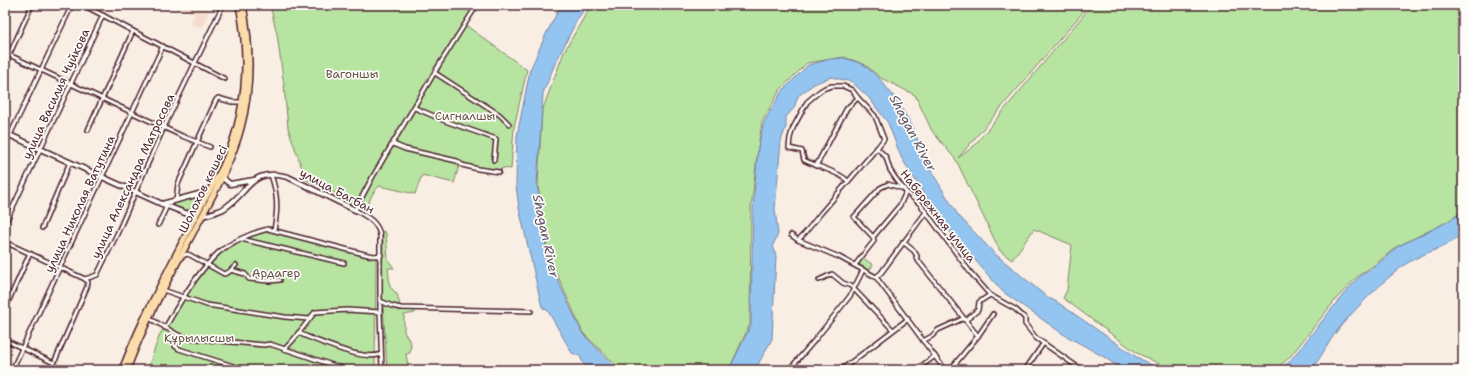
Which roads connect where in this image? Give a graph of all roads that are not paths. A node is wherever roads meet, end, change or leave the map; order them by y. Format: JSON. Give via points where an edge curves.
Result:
{"nodes":[{"id":1,"x":32,"y":5,"type":"edge"},
{"id":2,"x":72,"y":5,"type":"edge"},
{"id":3,"x":83,"y":5,"type":"edge"},
{"id":4,"x":223,"y":5,"type":"edge"},
{"id":5,"x":239,"y":5,"type":"edge"},
{"id":6,"x":243,"y":5,"type":"edge"},
{"id":7,"x":477,"y":5,"type":"edge"},
{"id":8,"x":103,"y":15,"type":"junction"},
{"id":9,"x":134,"y":31,"type":"junction"},
{"id":10,"x":163,"y":46,"type":"junction"},
{"id":11,"x":5,"y":53,"type":"edge"},
{"id":12,"x":9,"y":55,"type":"junction"},
{"id":13,"x":196,"y":63,"type":"junction"},
{"id":14,"x":5,"y":64,"type":"edge"},
{"id":15,"x":41,"y":70,"type":"junction"},
{"id":16,"x":435,"y":73,"type":"junction"},
{"id":17,"x":225,"y":79,"type":"dead end"},
{"id":18,"x":71,"y":84,"type":"junction"},
{"id":19,"x":102,"y":98,"type":"junction"},
{"id":20,"x":858,"y":98,"type":"junction"},
{"id":21,"x":242,"y":102,"type":"junction"},
{"id":22,"x":415,"y":108,"type":"junction"},
{"id":23,"x":132,"y":112,"type":"junction"},
{"id":24,"x":509,"y":124,"type":"dead end"},
{"id":25,"x":164,"y":127,"type":"junction"},
{"id":26,"x":88,"y":130,"type":"dead end"},
{"id":27,"x":5,"y":132,"type":"edge"},
{"id":28,"x":10,"y":135,"type":"junction"},
{"id":29,"x":198,"y":143,"type":"junction"},
{"id":30,"x":393,"y":144,"type":"junction"},
{"id":31,"x":5,"y":145,"type":"edge"},
{"id":32,"x":210,"y":147,"type":"dead end"},
{"id":33,"x":877,"y":148,"type":"junction"},
{"id":34,"x":40,"y":149,"type":"junction"},
{"id":35,"x":494,"y":160,"type":"dead end"},
{"id":36,"x":70,"y":162,"type":"junction"},
{"id":37,"x":816,"y":166,"type":"junction"},
{"id":38,"x":499,"y":172,"type":"dead end"},
{"id":39,"x":271,"y":174,"type":"junction"},
{"id":40,"x":223,"y":175,"type":"junction"},
{"id":41,"x":102,"y":177,"type":"junction"},
{"id":42,"x":254,"y":179,"type":"junction"},
{"id":43,"x":848,"y":181,"type":"junction"},
{"id":44,"x":211,"y":189,"type":"junction"},
{"id":45,"x":905,"y":190,"type":"junction"},
{"id":46,"x":134,"y":192,"type":"junction"},
{"id":47,"x":176,"y":201,"type":"junction"},
{"id":48,"x":162,"y":204,"type":"junction"},
{"id":49,"x":167,"y":206,"type":"junction"},
{"id":50,"x":355,"y":210,"type":"junction"},
{"id":51,"x":926,"y":212,"type":"junction"},
{"id":52,"x":196,"y":215,"type":"junction"},
{"id":53,"x":202,"y":216,"type":"junction"},
{"id":54,"x":5,"y":224,"type":"edge"},
{"id":55,"x":158,"y":225,"type":"dead end"},
{"id":56,"x":42,"y":228,"type":"dead end"},
{"id":57,"x":274,"y":230,"type":"junction"},
{"id":58,"x":791,"y":235,"type":"dead end"},
{"id":59,"x":873,"y":237,"type":"junction"},
{"id":60,"x":241,"y":239,"type":"junction"},
{"id":61,"x":798,"y":240,"type":"junction"},
{"id":62,"x":5,"y":242,"type":"edge"},
{"id":63,"x":903,"y":242,"type":"junction"},
{"id":64,"x":30,"y":253,"type":"junction"},
{"id":65,"x":381,"y":255,"type":"junction"},
{"id":66,"x":181,"y":257,"type":"junction"},
{"id":67,"x":344,"y":263,"type":"dead end"},
{"id":68,"x":208,"y":264,"type":"junction"},
{"id":69,"x":236,"y":265,"type":"dead end"},
{"id":70,"x":855,"y":265,"type":"junction"},
{"id":71,"x":60,"y":267,"type":"junction"},
{"id":72,"x":231,"y":270,"type":"junction"},
{"id":73,"x":863,"y":270,"type":"junction"},
{"id":74,"x":876,"y":277,"type":"junction"},
{"id":75,"x":85,"y":279,"type":"junction"},
{"id":76,"x":280,"y":280,"type":"dead end"},
{"id":77,"x":819,"y":280,"type":"dead end"},
{"id":78,"x":163,"y":290,"type":"junction"},
{"id":79,"x":854,"y":290,"type":"junction"},
{"id":80,"x":990,"y":295,"type":"junction"},
{"id":81,"x":184,"y":296,"type":"junction"},
{"id":82,"x":380,"y":301,"type":"junction"},
{"id":83,"x":5,"y":309,"type":"edge"},
{"id":84,"x":531,"y":311,"type":"dead end"},
{"id":85,"x":380,"y":312,"type":"junction"},
{"id":86,"x":993,"y":314,"type":"dead end"},
{"id":87,"x":149,"y":318,"type":"junction"},
{"id":88,"x":309,"y":319,"type":"junction"},
{"id":89,"x":908,"y":319,"type":"junction"},
{"id":90,"x":966,"y":320,"type":"junction"},
{"id":91,"x":165,"y":328,"type":"junction"},
{"id":92,"x":894,"y":330,"type":"junction"},
{"id":93,"x":298,"y":333,"type":"junction"},
{"id":94,"x":178,"y":335,"type":"junction"},
{"id":95,"x":978,"y":336,"type":"junction"},
{"id":96,"x":5,"y":340,"type":"edge"},
{"id":97,"x":923,"y":341,"type":"junction"},
{"id":98,"x":1043,"y":344,"type":"junction"},
{"id":99,"x":23,"y":348,"type":"junction"},
{"id":100,"x":284,"y":350,"type":"junction"},
{"id":101,"x":381,"y":354,"type":"junction"},
{"id":102,"x":935,"y":356,"type":"junction"},
{"id":103,"x":54,"y":363,"type":"junction"},
{"id":104,"x":12,"y":370,"type":"edge"},
{"id":105,"x":51,"y":370,"type":"edge"},
{"id":106,"x":122,"y":370,"type":"edge"},
{"id":107,"x":127,"y":370,"type":"edge"},
{"id":108,"x":246,"y":370,"type":"edge"},
{"id":109,"x":347,"y":370,"type":"edge"},
{"id":110,"x":382,"y":370,"type":"edge"},
{"id":111,"x":789,"y":370,"type":"edge"},
{"id":112,"x":841,"y":370,"type":"edge"},
{"id":113,"x":916,"y":370,"type":"edge"},
{"id":114,"x":945,"y":370,"type":"edge"},
{"id":115,"x":950,"y":370,"type":"edge"},
{"id":116,"x":1025,"y":370,"type":"edge"},
{"id":117,"x":1082,"y":370,"type":"edge"}],
"edges":[{"from":1,"to":12,"type":"street"},
{"from":2,"to":15,"type":"street"},
{"from":3,"to":8,"type":"street"},
{"from":4,"to":13,"type":"street","name":"улица Александра Матросова"},
{"from":5,"to":21,"type":"highway","name":"Шолохов көшесі","via":[[245,41]]},
{"from":6,"to":40,"type":"highway","name":"Шолохов көшесі","via":[[248,30],[248,87],[241,127]]},
{"from":7,"to":16,"type":"street"},
{"from":8,"to":9,"type":"street"},
{"from":8,"to":18,"type":"street","name":"улица Василия Чуйкова"},
{"from":9,"to":10,"type":"street"},
{"from":9,"to":19,"type":"street"},
{"from":10,"to":13,"type":"street"},
{"from":10,"to":23,"type":"street","name":"улица Николая Ватутина"},
{"from":11,"to":12,"type":"street"},
{"from":12,"to":14,"type":"street"},
{"from":12,"to":15,"type":"street"},
{"from":13,"to":17,"type":"street"},
{"from":13,"to":25,"type":"street","name":"улица Александра Матросова"},
{"from":15,"to":18,"type":"street"},
{"from":15,"to":28,"type":"street"},
{"from":16,"to":22,"type":"street"},
{"from":16,"to":24,"type":"street","via":[[500,115]]},
{"from":18,"to":19,"type":"street"},
{"from":18,"to":34,"type":"street","name":"улица Василия Чуйкова"},
{"from":19,"to":23,"type":"street"},
{"from":19,"to":26,"type":"street"},
{"from":20,"to":33,"type":"street","via":[[875,116],[884,138]]},
{"from":20,"to":37,"type":"street","via":[[847,108]]},
{"from":20,"to":37,"type":"street","via":[[852,90],[843,86],[825,88],[812,96],[802,109],[793,128],[789,148],[802,151],[804,160]]},
{"from":21,"to":29,"type":"street","via":[[218,98]]},
{"from":21,"to":44,"type":"highway","name":"Шолохов көшесі","via":[[230,147]]},
{"from":22,"to":30,"type":"street"},
{"from":22,"to":35,"type":"street","via":[[496,139]]},
{"from":23,"to":25,"type":"street"},
{"from":23,"to":41,"type":"street","name":"улица Николая Ватутина"},
{"from":25,"to":29,"type":"street"},
{"from":25,"to":46,"type":"street","name":"улица Александра Матросова"},
{"from":27,"to":28,"type":"street"},
{"from":28,"to":31,"type":"street"},
{"from":28,"to":34,"type":"street"},
{"from":29,"to":32,"type":"street"},
{"from":29,"to":47,"type":"street","via":[[178,184]]},
{"from":30,"to":38,"type":"street","via":[[457,161],[462,166]]},
{"from":30,"to":50,"type":"street"},
{"from":33,"to":43,"type":"street"},
{"from":33,"to":45,"type":"street","name":"Набережная улица","via":[[886,156],[890,170]]},
{"from":34,"to":36,"type":"street"},
{"from":34,"to":54,"type":"street","name":"улица Василия Чуйкова"},
{"from":36,"to":41,"type":"street"},
{"from":36,"to":56,"type":"street"},
{"from":37,"to":43,"type":"street","via":[[843,176]]},
{"from":39,"to":42,"type":"street","name":"улица Багбан"},
{"from":39,"to":50,"type":"street","name":"улица Багбан","via":[[288,177]]},
{"from":39,"to":57,"type":"street","via":[[277,207]]},
{"from":40,"to":42,"type":"street","via":[[230,184]]},
{"from":40,"to":53,"type":"highway","name":"Шолохов көшесі"},
{"from":41,"to":46,"type":"street"},
{"from":41,"to":71,"type":"street","name":"улица Николая Ватутина"},
{"from":42,"to":53,"type":"street","name":"улица Багбан","via":[[224,208]]},
{"from":43,"to":61,"type":"street"},
{"from":44,"to":47,"type":"street"},
{"from":44,"to":52,"type":"highway","name":"Шолохов көшесі"},
{"from":45,"to":51,"type":"street","name":"Набережная улица"},
{"from":45,"to":59,"type":"street","via":[[900,206]]},
{"from":45,"to":59,"type":"street","via":[[888,184],[880,188],[854,217]]},
{"from":46,"to":48,"type":"street"},
{"from":46,"to":75,"type":"street","name":"улица Александра Матросова","via":[[97,275]]},
{"from":47,"to":48,"type":"street"},
{"from":48,"to":49,"type":"street"},
{"from":49,"to":52,"type":"street"},
{"from":49,"to":55,"type":"street"},
{"from":50,"to":65,"type":"street","name":"улица Багбан","via":[[376,224],[380,235]]},
{"from":51,"to":63,"type":"street"},
{"from":51,"to":80,"type":"street","name":"Набережная улица"},
{"from":52,"to":53,"type":"highway"},
{"from":52,"to":106,"type":"highway","name":"Шолохов көшесі","via":[[139,328]]},
{"from":53,"to":66,"type":"highway","name":"Шолохов көшесі"},
{"from":57,"to":60,"type":"street","via":[[268,228]]},
{"from":57,"to":65,"type":"street","via":[[368,255]]},
{"from":58,"to":61,"type":"street"},
{"from":59,"to":70,"type":"street","via":[[874,241]]},
{"from":60,"to":67,"type":"street"},
{"from":60,"to":68,"type":"street","via":[[219,252]]},
{"from":61,"to":70,"type":"street"},
{"from":62,"to":64,"type":"street"},
{"from":63,"to":74,"type":"street"},
{"from":63,"to":90,"type":"street","via":[[914,251],[916,258]]},
{"from":64,"to":71,"type":"street"},
{"from":64,"to":83,"type":"street"},
{"from":65,"to":82,"type":"street","name":"улица Багбан"},
{"from":66,"to":68,"type":"street","via":[[190,255]]},
{"from":66,"to":78,"type":"highway","name":"Шолохов көшесі"},
{"from":68,"to":72,"type":"street","via":[[224,274]]},
{"from":68,"to":81,"type":"street"},
{"from":69,"to":72,"type":"street"},
{"from":70,"to":73,"type":"street"},
{"from":71,"to":75,"type":"street"},
{"from":71,"to":99,"type":"street","name":"улица Николая Ватутина"},
{"from":72,"to":76,"type":"street","via":[[246,274],[249,279]]},
{"from":73,"to":74,"type":"street"},
{"from":73,"to":79,"type":"street"},
{"from":74,"to":89,"type":"street"},
{"from":75,"to":103,"type":"street","via":[[88,282],[87,287]]},
{"from":77,"to":79,"type":"street","via":[[832,274]]},
{"from":78,"to":81,"type":"street"},
{"from":78,"to":87,"type":"highway","name":"Шолохов көшесі"},
{"from":79,"to":92,"type":"street"},
{"from":79,"to":111,"type":"street"},
{"from":80,"to":90,"type":"street","via":[[979,302],[978,310]]},
{"from":80,"to":98,"type":"street","name":"Набережная улица","via":[[1025,318],[1028,329]]},
{"from":81,"to":88,"type":"street","via":[[207,305]]},
{"from":81,"to":91,"type":"street"},
{"from":82,"to":84,"type":"street","via":[[401,308]]},
{"from":82,"to":85,"type":"street","name":"улица Багбан"},
{"from":85,"to":88,"type":"street","via":[[319,311]]},
{"from":85,"to":101,"type":"street","name":"улица Багбан"},
{"from":86,"to":95,"type":"street"},
{"from":87,"to":91,"type":"street"},
{"from":87,"to":107,"type":"highway","name":"Шолохов көшесі"},
{"from":88,"to":93,"type":"street"},
{"from":89,"to":92,"type":"street"},
{"from":89,"to":97,"type":"street"},
{"from":90,"to":95,"type":"street"},
{"from":90,"to":97,"type":"street","via":[[962,319],[945,326]]},
{"from":91,"to":94,"type":"street"},
{"from":92,"to":112,"type":"street"},
{"from":93,"to":100,"type":"street"},
{"from":93,"to":101,"type":"street","via":[[354,353],[367,356]]},
{"from":94,"to":100,"type":"street","via":[[188,338],[270,344]]},
{"from":94,"to":108,"type":"street","via":[[175,346],[179,349]]},
{"from":95,"to":115,"type":"street"},
{"from":96,"to":99,"type":"street"},
{"from":97,"to":102,"type":"street"},
{"from":98,"to":116,"type":"street"},
{"from":98,"to":117,"type":"street","name":"Набережная улица"},
{"from":99,"to":103,"type":"street"},
{"from":99,"to":104,"type":"street","name":"улица Николая Ватутина"},
{"from":100,"to":109,"type":"street"},
{"from":101,"to":110,"type":"street","name":"улица Багбан"},
{"from":102,"to":113,"type":"street"},
{"from":102,"to":114,"type":"street"},
{"from":103,"to":105,"type":"street"}]}
